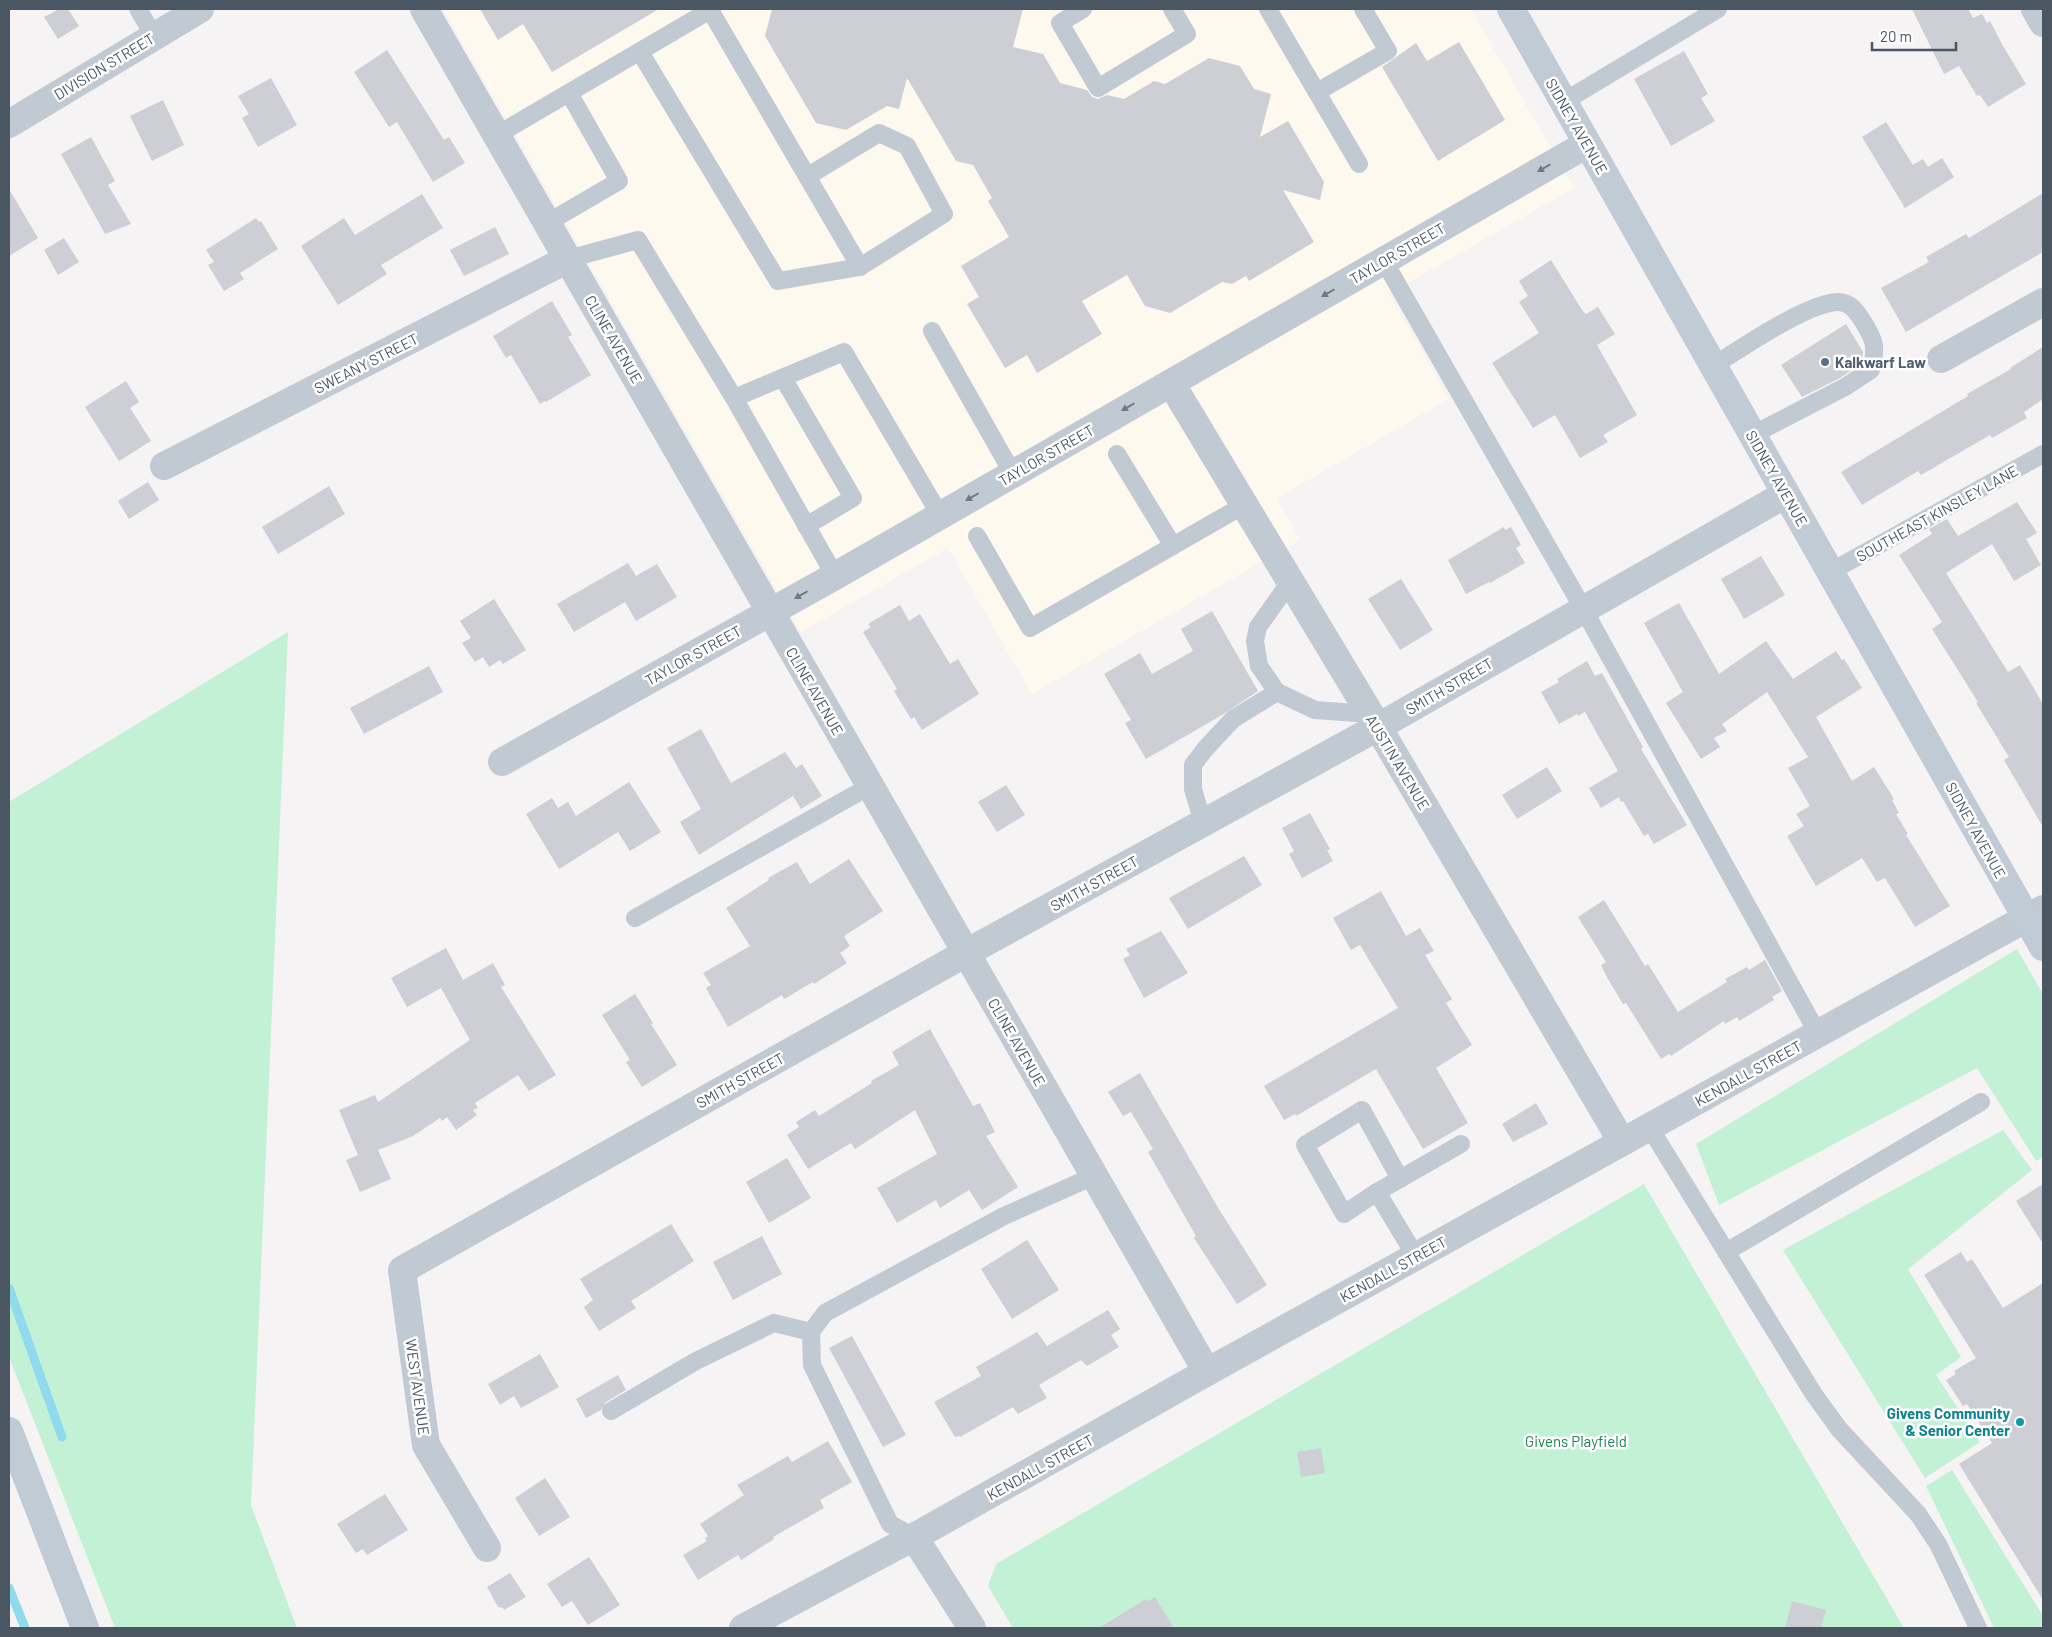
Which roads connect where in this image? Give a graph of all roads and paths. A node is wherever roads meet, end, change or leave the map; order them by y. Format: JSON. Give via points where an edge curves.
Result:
{"nodes":[{"id":1,"x":138,"y":9,"type":"edge"},
{"id":2,"x":200,"y":9,"type":"edge"},
{"id":3,"x":424,"y":9,"type":"edge"},
{"id":4,"x":711,"y":9,"type":"edge"},
{"id":5,"x":1083,"y":9,"type":"edge"},
{"id":6,"x":1172,"y":9,"type":"edge"},
{"id":7,"x":1268,"y":9,"type":"edge"},
{"id":8,"x":1364,"y":9,"type":"edge"},
{"id":9,"x":1510,"y":9,"type":"edge"},
{"id":10,"x":1718,"y":9,"type":"edge"},
{"id":11,"x":2035,"y":9,"type":"edge"},
{"id":12,"x":2043,"y":23,"type":"edge"},
{"id":13,"x":154,"y":36,"type":"junction"},
{"id":14,"x":640,"y":52,"type":"junction"},
{"id":15,"x":1317,"y":92,"type":"junction"},
{"id":16,"x":569,"y":93,"type":"junction"},
{"id":17,"x":1563,"y":102,"type":"junction"},
{"id":18,"x":9,"y":124,"type":"edge"},
{"id":19,"x":497,"y":135,"type":"junction"},
{"id":20,"x":1587,"y":144,"type":"junction"},
{"id":21,"x":1360,"y":164,"type":"dead end"},
{"id":22,"x":808,"y":176,"type":"junction"},
{"id":23,"x":547,"y":223,"type":"junction"},
{"id":24,"x":568,"y":259,"type":"junction"},
{"id":25,"x":1384,"y":260,"type":"junction"},
{"id":26,"x":860,"y":267,"type":"junction"},
{"id":27,"x":2043,"y":302,"type":"edge"},
{"id":28,"x":932,"y":331,"type":"dead end"},
{"id":29,"x":1942,"y":359,"type":"dead end"},
{"id":30,"x":1713,"y":366,"type":"junction"},
{"id":31,"x":783,"y":378,"type":"junction"},
{"id":32,"x":1171,"y":383,"type":"junction"},
{"id":33,"x":734,"y":398,"type":"junction"},
{"id":34,"x":1752,"y":435,"type":"junction"},
{"id":35,"x":1117,"y":454,"type":"dead end"},
{"id":36,"x":2043,"y":454,"type":"edge"},
{"id":37,"x":164,"y":466,"type":"dead end"},
{"id":38,"x":1013,"y":474,"type":"junction"},
{"id":39,"x":1786,"y":494,"type":"junction"},
{"id":40,"x":1244,"y":505,"type":"junction"},
{"id":41,"x":940,"y":515,"type":"junction"},
{"id":42,"x":806,"y":526,"type":"junction"},
{"id":43,"x":977,"y":536,"type":"dead end"},
{"id":44,"x":1173,"y":546,"type":"junction"},
{"id":45,"x":1830,"y":572,"type":"junction"},
{"id":46,"x":835,"y":576,"type":"junction"},
{"id":47,"x":1290,"y":582,"type":"junction"},
{"id":48,"x":1584,"y":610,"type":"junction"},
{"id":49,"x":770,"y":612,"type":"junction"},
{"id":50,"x":1277,"y":692,"type":"junction"},
{"id":51,"x":1374,"y":720,"type":"junction"},
{"id":52,"x":502,"y":762,"type":"dead end"},
{"id":53,"x":870,"y":786,"type":"junction"},
{"id":54,"x":1204,"y":823,"type":"junction"},
{"id":55,"x":2035,"y":914,"type":"edge"},
{"id":56,"x":635,"y":918,"type":"dead end"},
{"id":57,"x":2043,"y":947,"type":"edge"},
{"id":58,"x":966,"y":953,"type":"junction"},
{"id":59,"x":1818,"y":1034,"type":"junction"},
{"id":60,"x":1981,"y":1102,"type":"dead end"},
{"id":61,"x":1650,"y":1128,"type":"junction"},
{"id":62,"x":1622,"y":1142,"type":"junction"},
{"id":63,"x":1461,"y":1144,"type":"dead end"},
{"id":64,"x":1094,"y":1176,"type":"junction"},
{"id":65,"x":1400,"y":1179,"type":"junction"},
{"id":66,"x":1377,"y":1192,"type":"junction"},
{"id":67,"x":1726,"y":1252,"type":"junction"},
{"id":68,"x":1416,"y":1256,"type":"junction"},
{"id":69,"x":402,"y":1270,"type":"joint"},
{"id":70,"x":811,"y":1332,"type":"junction"},
{"id":71,"x":1207,"y":1372,"type":"junction"},
{"id":72,"x":611,"y":1412,"type":"dead end"},
{"id":73,"x":9,"y":1431,"type":"edge"},
{"id":74,"x":914,"y":1538,"type":"junction"},
{"id":75,"x":487,"y":1548,"type":"dead end"},
{"id":76,"x":85,"y":1628,"type":"edge"},
{"id":77,"x":743,"y":1628,"type":"edge"},
{"id":78,"x":972,"y":1628,"type":"edge"},
{"id":79,"x":1978,"y":1628,"type":"edge"}],
"edges":[{"from":1,"to":13,"type":"lane"},
{"from":2,"to":13,"type":"street","name":"DIVISION STREET"},
{"from":3,"to":19,"type":"street","name":"CLINE AVENUE"},
{"from":4,"to":14,"type":"lane"},
{"from":4,"to":22,"type":"lane"},
{"from":5,"to":6,"type":"lane","via":[[1060,24],[1098,88],[1187,34]]},
{"from":7,"to":15,"type":"lane"},
{"from":8,"to":15,"type":"lane","via":[[1388,51]]},
{"from":9,"to":17,"type":"main road","name":"SIDNEY AVENUE"},
{"from":10,"to":17,"type":"lane"},
{"from":11,"to":12,"type":"street"},
{"from":13,"to":18,"type":"street","name":"DIVISION STREET"},
{"from":14,"to":16,"type":"lane"},
{"from":14,"to":26,"type":"lane","via":[[778,281]]},
{"from":15,"to":21,"type":"lane"},
{"from":16,"to":19,"type":"lane"},
{"from":16,"to":23,"type":"lane","via":[[618,181]]},
{"from":17,"to":20,"type":"main road","name":"SIDNEY AVENUE"},
{"from":19,"to":23,"type":"street","name":"CLINE AVENUE"},
{"from":20,"to":25,"type":"street","name":"TAYLOR STREET","one_way":true},
{"from":20,"to":30,"type":"main road","name":"SIDNEY AVENUE"},
{"from":22,"to":26,"type":"lane"},
{"from":22,"to":26,"type":"lane","via":[[879,133],[907,146],[944,214]]},
{"from":23,"to":24,"type":"street","name":"CLINE AVENUE"},
{"from":24,"to":33,"type":"lane","via":[[638,240]]},
{"from":24,"to":37,"type":"street","name":"SWEANY STREET"},
{"from":24,"to":49,"type":"street","name":"CLINE AVENUE"},
{"from":25,"to":32,"type":"street","name":"TAYLOR STREET","one_way":true},
{"from":25,"to":48,"type":"lane"},
{"from":27,"to":29,"type":"street"},
{"from":28,"to":38,"type":"lane"},
{"from":30,"to":34,"type":"main road","name":"SIDNEY AVENUE"},
{"from":30,"to":34,"type":"lane","via":[[1819,306],[1840,302],[1853,306],[1869,331],[1876,350],[1871,370]]},
{"from":31,"to":33,"type":"lane"},
{"from":31,"to":41,"type":"lane","via":[[844,352]]},
{"from":31,"to":42,"type":"lane","via":[[853,498]]},
{"from":32,"to":38,"type":"street","name":"TAYLOR STREET","one_way":true},
{"from":32,"to":40,"type":"street","name":"AUSTIN AVENUE"},
{"from":33,"to":42,"type":"lane"},
{"from":34,"to":39,"type":"main road","name":"SIDNEY AVENUE"},
{"from":35,"to":44,"type":"lane"},
{"from":36,"to":45,"type":"lane","name":"SOUTHEAST KINSLEY LANE"},
{"from":38,"to":41,"type":"street","name":"TAYLOR STREET","one_way":true},
{"from":39,"to":45,"type":"main road","name":"SIDNEY AVENUE"},
{"from":39,"to":48,"type":"street","name":"SMITH STREET"},
{"from":40,"to":44,"type":"lane"},
{"from":40,"to":47,"type":"street","name":"AUSTIN AVENUE"},
{"from":41,"to":46,"type":"street","name":"TAYLOR STREET"},
{"from":42,"to":46,"type":"lane"},
{"from":43,"to":44,"type":"lane","via":[[1030,628]]},
{"from":45,"to":55,"type":"main road","name":"SIDNEY AVENUE"},
{"from":46,"to":49,"type":"street","name":"TAYLOR STREET","one_way":true},
{"from":47,"to":50,"type":"lane","via":[[1258,627],[1255,641],[1259,666]]},
{"from":47,"to":51,"type":"street","name":"AUSTIN AVENUE"},
{"from":48,"to":51,"type":"street","name":"SMITH STREET"},
{"from":48,"to":59,"type":"lane"},
{"from":49,"to":52,"type":"street","name":"TAYLOR STREET"},
{"from":49,"to":53,"type":"street","name":"CLINE AVENUE"},
{"from":50,"to":51,"type":"lane","via":[[1315,710]]},
{"from":50,"to":54,"type":"lane","via":[[1233,719],[1193,765],[1193,789]]},
{"from":51,"to":54,"type":"street","name":"SMITH STREET"},
{"from":51,"to":62,"type":"street","name":"AUSTIN AVENUE"},
{"from":53,"to":56,"type":"lane"},
{"from":53,"to":58,"type":"street","name":"CLINE AVENUE"},
{"from":54,"to":58,"type":"street","name":"SMITH STREET"},
{"from":55,"to":57,"type":"main road","name":"SIDNEY AVENUE"},
{"from":55,"to":59,"type":"street","name":"KENDALL STREET"},
{"from":58,"to":64,"type":"street","name":"CLINE AVENUE"},
{"from":58,"to":69,"type":"street","name":"SMITH STREET"},
{"from":59,"to":61,"type":"street","name":"KENDALL STREET"},
{"from":60,"to":67,"type":"lane"},
{"from":61,"to":62,"type":"street","name":"KENDALL STREET"},
{"from":61,"to":67,"type":"lane"},
{"from":62,"to":68,"type":"street","name":"KENDALL STREET"},
{"from":63,"to":65,"type":"lane"},
{"from":64,"to":70,"type":"lane","via":[[1004,1216],[825,1313]]},
{"from":64,"to":71,"type":"street","name":"CLINE AVENUE"},
{"from":65,"to":66,"type":"lane"},
{"from":65,"to":66,"type":"lane","via":[[1362,1110],[1305,1145],[1344,1214]]},
{"from":66,"to":68,"type":"lane"},
{"from":67,"to":79,"type":"lane","via":[[1834,1422],[1923,1521],[1956,1578]]},
{"from":68,"to":71,"type":"street","name":"KENDALL STREET"},
{"from":69,"to":75,"type":"street","name":"WEST AVENUE","via":[[426,1445]]},
{"from":70,"to":72,"type":"lane","via":[[774,1323],[696,1361]]},
{"from":70,"to":74,"type":"lane","via":[[812,1366],[890,1524]]},
{"from":71,"to":74,"type":"street","name":"KENDALL STREET"},
{"from":73,"to":76,"type":"main road"},
{"from":74,"to":77,"type":"street","name":"KENDALL STREET"},
{"from":74,"to":78,"type":"street"}]}
